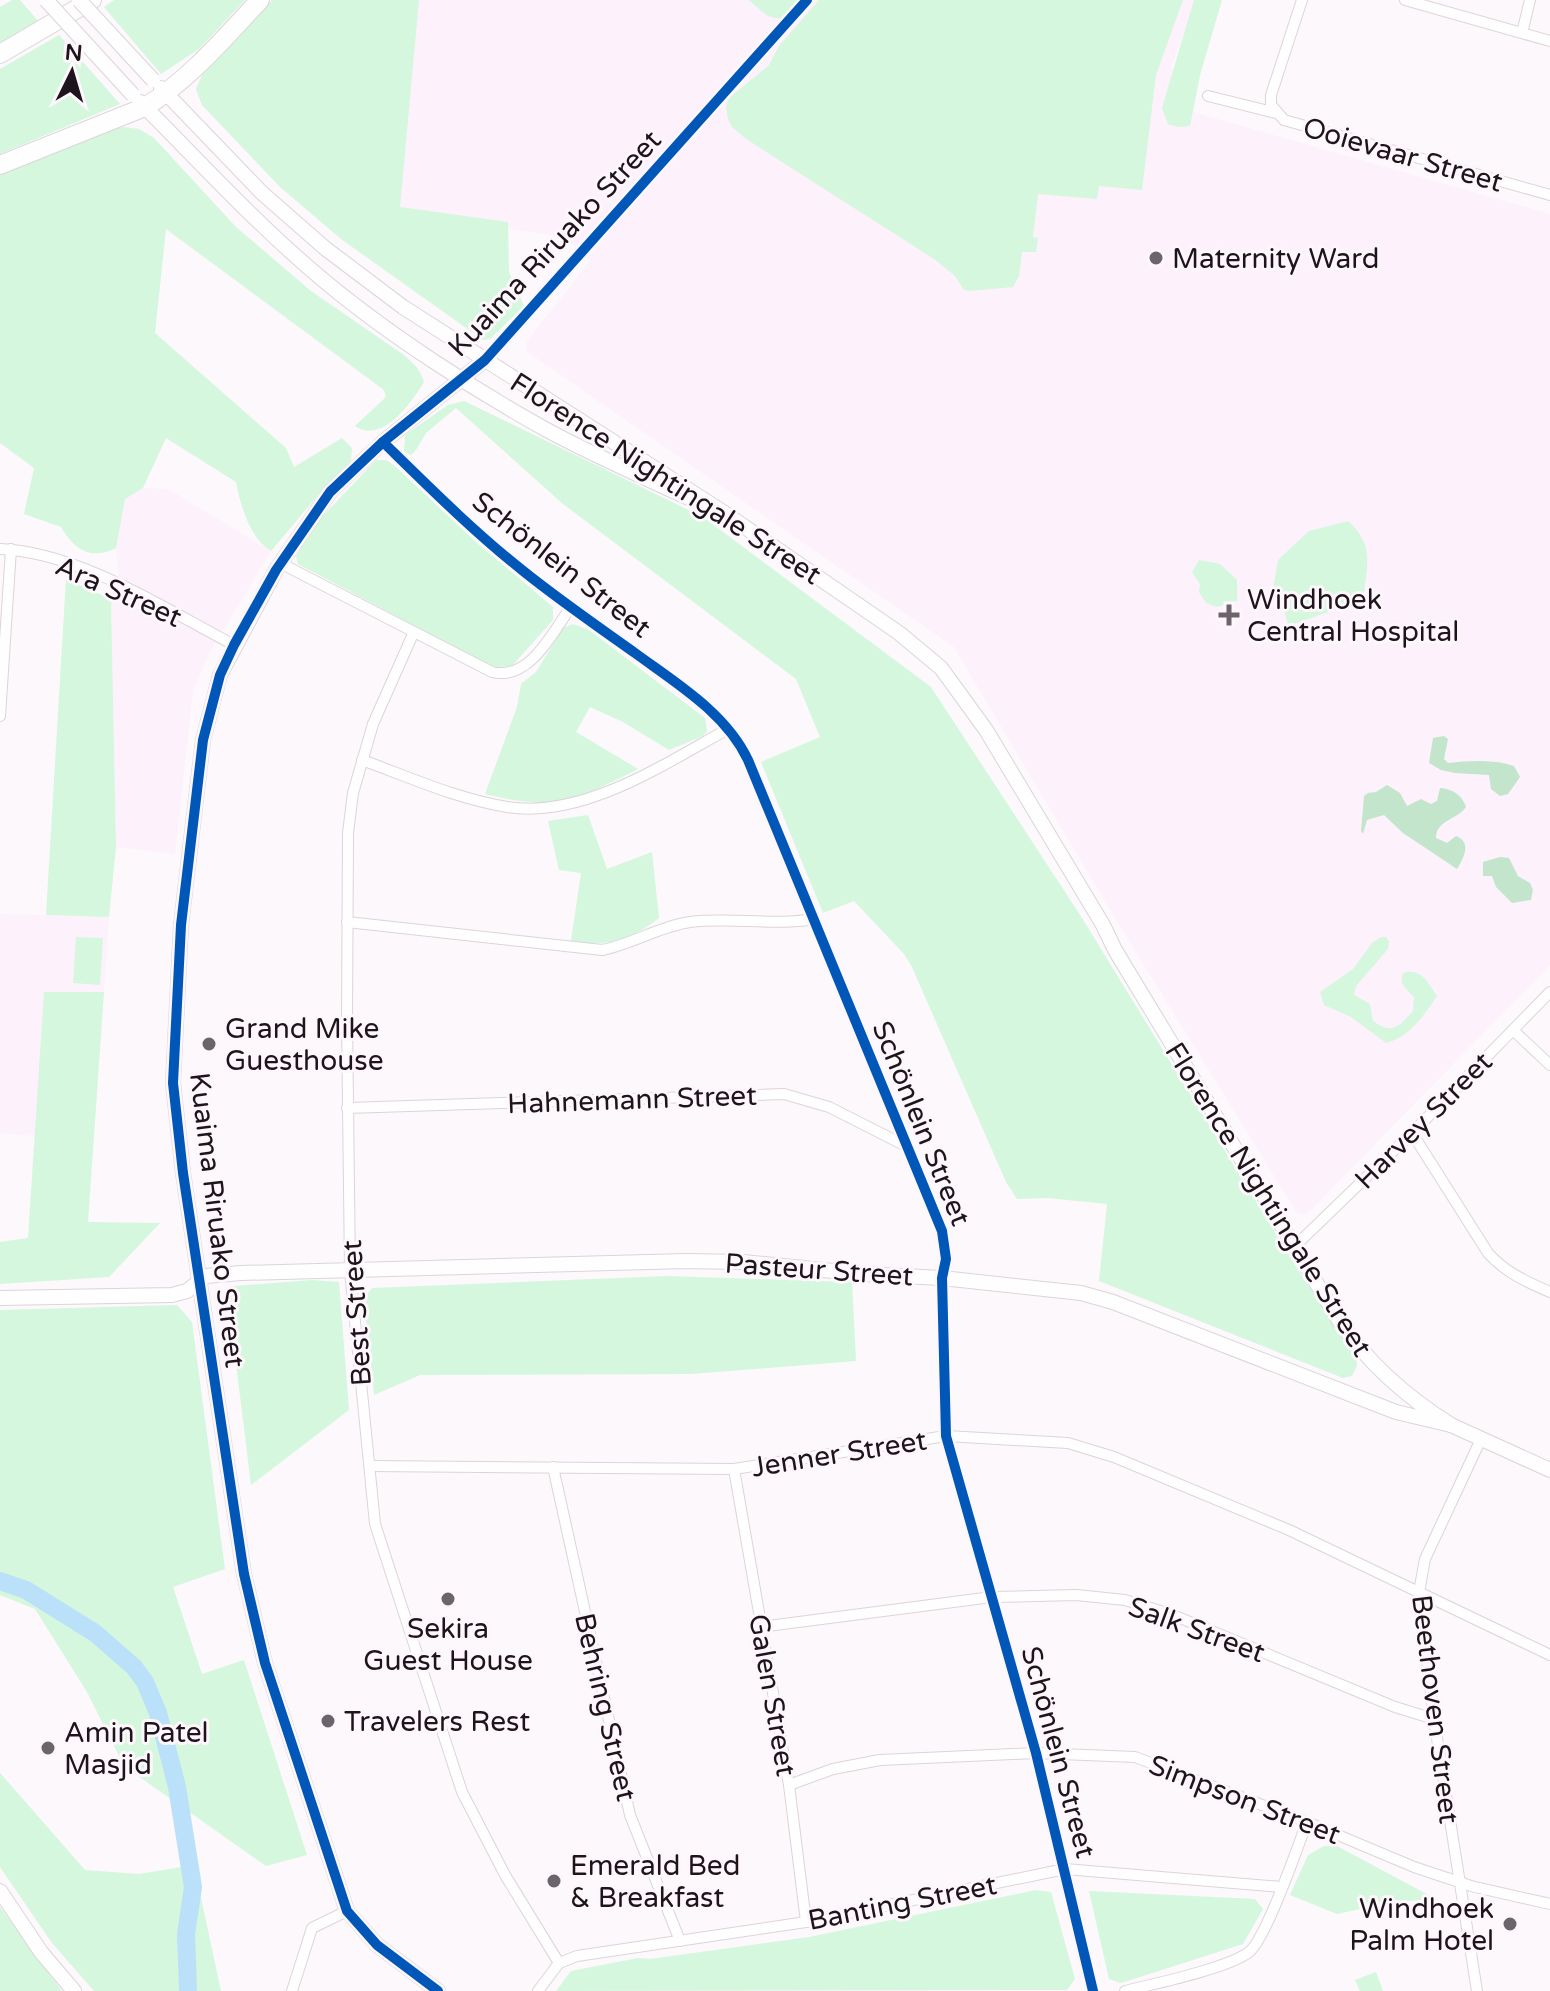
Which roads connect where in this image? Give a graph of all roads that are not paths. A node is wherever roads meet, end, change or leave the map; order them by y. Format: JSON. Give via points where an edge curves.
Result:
{"nodes":[{"id":1,"x":46,"y":0,"type":"edge"},
{"id":2,"x":79,"y":0,"type":"edge"},
{"id":3,"x":92,"y":0,"type":"edge"},
{"id":4,"x":260,"y":0,"type":"edge"},
{"id":5,"x":807,"y":0,"type":"edge"},
{"id":6,"x":1302,"y":0,"type":"edge"},
{"id":7,"x":1405,"y":0,"type":"edge"},
{"id":8,"x":1530,"y":0,"type":"edge"},
{"id":9,"x":1522,"y":33,"type":"junction"},
{"id":10,"x":1550,"y":41,"type":"edge"},
{"id":11,"x":0,"y":54,"type":"edge"},
{"id":12,"x":160,"y":87,"type":"junction"},
{"id":13,"x":1208,"y":96,"type":"dead end"},
{"id":14,"x":139,"y":101,"type":"junction"},
{"id":15,"x":1276,"y":113,"type":"junction"},
{"id":16,"x":0,"y":165,"type":"edge"},
{"id":17,"x":1550,"y":195,"type":"edge"},
{"id":18,"x":485,"y":360,"type":"junction"},
{"id":19,"x":462,"y":379,"type":"junction"},
{"id":20,"x":383,"y":442,"type":"junction"},
{"id":21,"x":6,"y":549,"type":"edge"},
{"id":22,"x":280,"y":563,"type":"junction"},
{"id":23,"x":571,"y":607,"type":"junction"},
{"id":24,"x":4,"y":611,"type":"edge"},
{"id":25,"x":413,"y":634,"type":"junction"},
{"id":26,"x":234,"y":645,"type":"junction"},
{"id":27,"x":1,"y":687,"type":"edge"},
{"id":28,"x":0,"y":716,"type":"edge"},
{"id":29,"x":728,"y":729,"type":"junction"},
{"id":30,"x":362,"y":760,"type":"junction"},
{"id":31,"x":814,"y":919,"type":"junction"},
{"id":32,"x":347,"y":922,"type":"junction"},
{"id":33,"x":1115,"y":950,"type":"junction"},
{"id":34,"x":1550,"y":992,"type":"edge"},
{"id":35,"x":1513,"y":1030,"type":"junction"},
{"id":36,"x":1550,"y":1065,"type":"edge"},
{"id":37,"x":347,"y":1108,"type":"junction"},
{"id":38,"x":1412,"y":1133,"type":"junction"},
{"id":39,"x":906,"y":1146,"type":"junction"},
{"id":40,"x":1294,"y":1247,"type":"junction"},
{"id":41,"x":350,"y":1271,"type":"junction"},
{"id":42,"x":942,"y":1278,"type":"junction"},
{"id":43,"x":199,"y":1280,"type":"junction"},
{"id":44,"x":1550,"y":1292,"type":"edge"},
{"id":45,"x":0,"y":1298,"type":"edge"},
{"id":46,"x":1396,"y":1385,"type":"junction"},
{"id":47,"x":1381,"y":1407,"type":"junction"},
{"id":48,"x":1451,"y":1425,"type":"junction"},
{"id":49,"x":946,"y":1436,"type":"junction"},
{"id":50,"x":1481,"y":1439,"type":"junction"},
{"id":51,"x":371,"y":1466,"type":"junction"},
{"id":52,"x":553,"y":1467,"type":"junction"},
{"id":53,"x":734,"y":1469,"type":"junction"},
{"id":54,"x":1550,"y":1470,"type":"edge"},
{"id":55,"x":1419,"y":1592,"type":"junction"},
{"id":56,"x":992,"y":1597,"type":"junction"},
{"id":57,"x":760,"y":1627,"type":"junction"},
{"id":58,"x":1550,"y":1655,"type":"edge"},
{"id":59,"x":1434,"y":1719,"type":"junction"},
{"id":60,"x":1036,"y":1753,"type":"junction"},
{"id":61,"x":789,"y":1785,"type":"junction"},
{"id":62,"x":1307,"y":1822,"type":"junction"},
{"id":63,"x":1065,"y":1869,"type":"junction"},
{"id":64,"x":1458,"y":1882,"type":"junction"},
{"id":65,"x":1282,"y":1887,"type":"junction"},
{"id":66,"x":0,"y":1891,"type":"edge"},
{"id":67,"x":1550,"y":1904,"type":"edge"},
{"id":68,"x":347,"y":1911,"type":"junction"},
{"id":69,"x":806,"y":1922,"type":"junction"},
{"id":70,"x":680,"y":1941,"type":"junction"},
{"id":71,"x":559,"y":1963,"type":"junction"},
{"id":72,"x":74,"y":1991,"type":"edge"},
{"id":73,"x":292,"y":1991,"type":"edge"},
{"id":74,"x":438,"y":1991,"type":"edge"},
{"id":75,"x":538,"y":1991,"type":"edge"},
{"id":76,"x":1093,"y":1991,"type":"edge"},
{"id":77,"x":1125,"y":1991,"type":"edge"},
{"id":78,"x":1477,"y":1991,"type":"edge"}],
"edges":[{"from":1,"to":14,"type":"main road","name":"Florence Nightingale Street","bridge":true},
{"from":2,"to":12,"type":"main road","name":"Florence Nightingale Street","bridge":true},
{"from":3,"to":11,"type":"highway"},
{"from":4,"to":12,"type":"highway","via":[[189,75]]},
{"from":5,"to":18,"type":"street","name":"Kuaima Riruako Street"},
{"from":6,"to":15,"type":"street","name":"Ooievaar Street","via":[[1271,95]]},
{"from":7,"to":9,"type":"street"},
{"from":8,"to":9,"type":"street"},
{"from":9,"to":10,"type":"street"},
{"from":12,"to":14,"type":"highway"},
{"from":12,"to":18,"type":"main road","name":"Florence Nightingale Street","via":[[262,193],[326,249]]},
{"from":13,"to":15,"type":"street"},
{"from":14,"to":16,"type":"highway"},
{"from":14,"to":19,"type":"main road","name":"Florence Nightingale Street","via":[[291,253],[368,315]]},
{"from":15,"to":17,"type":"street","name":"Ooievaar Street","via":[[1284,120]]},
{"from":18,"to":19,"type":"main road","name":"Kuaima Riruako Street"},
{"from":18,"to":33,"type":"main road","name":"Florence Nightingale Street","via":[[726,514],[941,668],[986,730]]},
{"from":19,"to":20,"type":"main road","name":"Kuaima Riruako Street"},
{"from":19,"to":33,"type":"main road","name":"Florence Nightingale Street","via":[[543,428],[716,513],[919,657],[963,708]]},
{"from":20,"to":22,"type":"main road","name":"Kuaima Riruako Street","via":[[330,492]]},
{"from":20,"to":23,"type":"street","name":"Schönlein Street","via":[[499,551]]},
{"from":21,"to":24,"type":"street"},
{"from":21,"to":26,"type":"street","name":"Ara Street","via":[[69,564],[111,581]]},
{"from":22,"to":25,"type":"street"},
{"from":22,"to":26,"type":"main road","name":"Kuaima Riruako Street"},
{"from":23,"to":25,"type":"street","via":[[526,665],[503,675]]},
{"from":23,"to":29,"type":"street","name":"Schönlein Street","via":[[679,685]]},
{"from":24,"to":27,"type":"street"},
{"from":25,"to":30,"type":"street","name":"Best Street","via":[[386,690]]},
{"from":26,"to":43,"type":"main road","name":"Kuaima Riruako Street","via":[[220,675],[203,740],[181,925],[174,1048],[175,1111]]},
{"from":27,"to":28,"type":"street"},
{"from":29,"to":30,"type":"street","via":[[590,799],[548,808],[484,802]]},
{"from":29,"to":31,"type":"street","name":"Schönlein Street","via":[[748,760]]},
{"from":30,"to":32,"type":"street","name":"Best Street","via":[[348,833]]},
{"from":31,"to":32,"type":"street","via":[[691,922],[602,950]]},
{"from":31,"to":39,"type":"street","name":"Schönlein Street"},
{"from":32,"to":37,"type":"street","name":"Best Street"},
{"from":33,"to":40,"type":"main road","name":"Florence Nightingale Street"},
{"from":34,"to":35,"type":"street","name":"Harvey Street"},
{"from":35,"to":36,"type":"street"},
{"from":35,"to":38,"type":"street","name":"Harvey Street"},
{"from":37,"to":39,"type":"street","name":"Hahnemann Street","via":[[784,1094],[829,1107]]},
{"from":37,"to":41,"type":"street","name":"Best Street"},
{"from":38,"to":40,"type":"street","name":"Harvey Street"},
{"from":38,"to":44,"type":"street","via":[[1488,1253],[1516,1277]]},
{"from":39,"to":42,"type":"street","name":"Schönlein Street","via":[[942,1231]]},
{"from":40,"to":46,"type":"main road","name":"Florence Nightingale Street","via":[[1350,1338]]},
{"from":41,"to":42,"type":"main road","name":"Pasteur Street","via":[[707,1261]]},
{"from":41,"to":43,"type":"main road","name":"Pasteur Street","via":[[241,1273]]},
{"from":41,"to":51,"type":"street","name":"Best Street"},
{"from":42,"to":47,"type":"main road","name":"Pasteur Street","via":[[1095,1296]]},
{"from":42,"to":49,"type":"street","name":"Schönlein Street"},
{"from":43,"to":45,"type":"main road","name":"Pasteur Street","via":[[172,1295]]},
{"from":43,"to":68,"type":"main road","name":"Kuaima Riruako Street","via":[[256,1630]]},
{"from":46,"to":47,"type":"main road","via":[[1396,1401]]},
{"from":46,"to":48,"type":"main road","name":"Florence Nightingale Street"},
{"from":47,"to":48,"type":"main road","name":"Pasteur Street"},
{"from":48,"to":50,"type":"main road","name":"Pasteur Street"},
{"from":49,"to":53,"type":"street","name":"Jenner Street"},
{"from":49,"to":55,"type":"street","name":"Jenner Street","via":[[1068,1443],[1114,1457],[1289,1530]]},
{"from":49,"to":56,"type":"street","name":"Schönlein Street"},
{"from":50,"to":54,"type":"main road","name":"Pasteur Street"},
{"from":50,"to":55,"type":"street","name":"Beethoven Street","via":[[1425,1559]]},
{"from":51,"to":52,"type":"street","name":"Jenner Street"},
{"from":51,"to":71,"type":"street","name":"Best Street","via":[[375,1524],[462,1792]]},
{"from":52,"to":53,"type":"street","name":"Jenner Street"},
{"from":52,"to":70,"type":"street","name":"Behring Street","via":[[630,1815]]},
{"from":53,"to":57,"type":"street","name":"Galen Street"},
{"from":55,"to":58,"type":"street","name":"Jenner Street"},
{"from":55,"to":59,"type":"street","name":"Beethoven Street"},
{"from":56,"to":57,"type":"street","name":"Salk Street"},
{"from":56,"to":59,"type":"street","name":"Salk Street","via":[[1076,1595],[1150,1606]]},
{"from":56,"to":60,"type":"street","name":"Schönlein Street"},
{"from":57,"to":61,"type":"street","name":"Galen Street"},
{"from":59,"to":64,"type":"street","name":"Beethoven Street"},
{"from":60,"to":61,"type":"street","name":"Simpson Street","via":[[880,1760]]},
{"from":60,"to":62,"type":"street","name":"Simpson Street","via":[[1143,1759]]},
{"from":60,"to":63,"type":"street","name":"Schönlein Street"},
{"from":61,"to":69,"type":"street","name":"Galen Street"},
{"from":62,"to":64,"type":"street","name":"Simpson Street"},
{"from":62,"to":65,"type":"street"},
{"from":63,"to":65,"type":"street","name":"Banting Street"},
{"from":63,"to":69,"type":"street","name":"Banting Street"},
{"from":63,"to":76,"type":"street","name":"Schönlein Street"},
{"from":64,"to":67,"type":"street","name":"Simpson Street"},
{"from":64,"to":78,"type":"street","name":"Beethoven Street"},
{"from":65,"to":77,"type":"street","via":[[1251,1951]]},
{"from":66,"to":72,"type":"main road"},
{"from":68,"to":73,"type":"street","via":[[312,1928]]},
{"from":68,"to":74,"type":"main road","name":"Kuaima Riruako Street","via":[[377,1945]]},
{"from":69,"to":70,"type":"street","name":"Banting Street"},
{"from":70,"to":71,"type":"street","name":"Banting Street"},
{"from":71,"to":75,"type":"street"}]}
